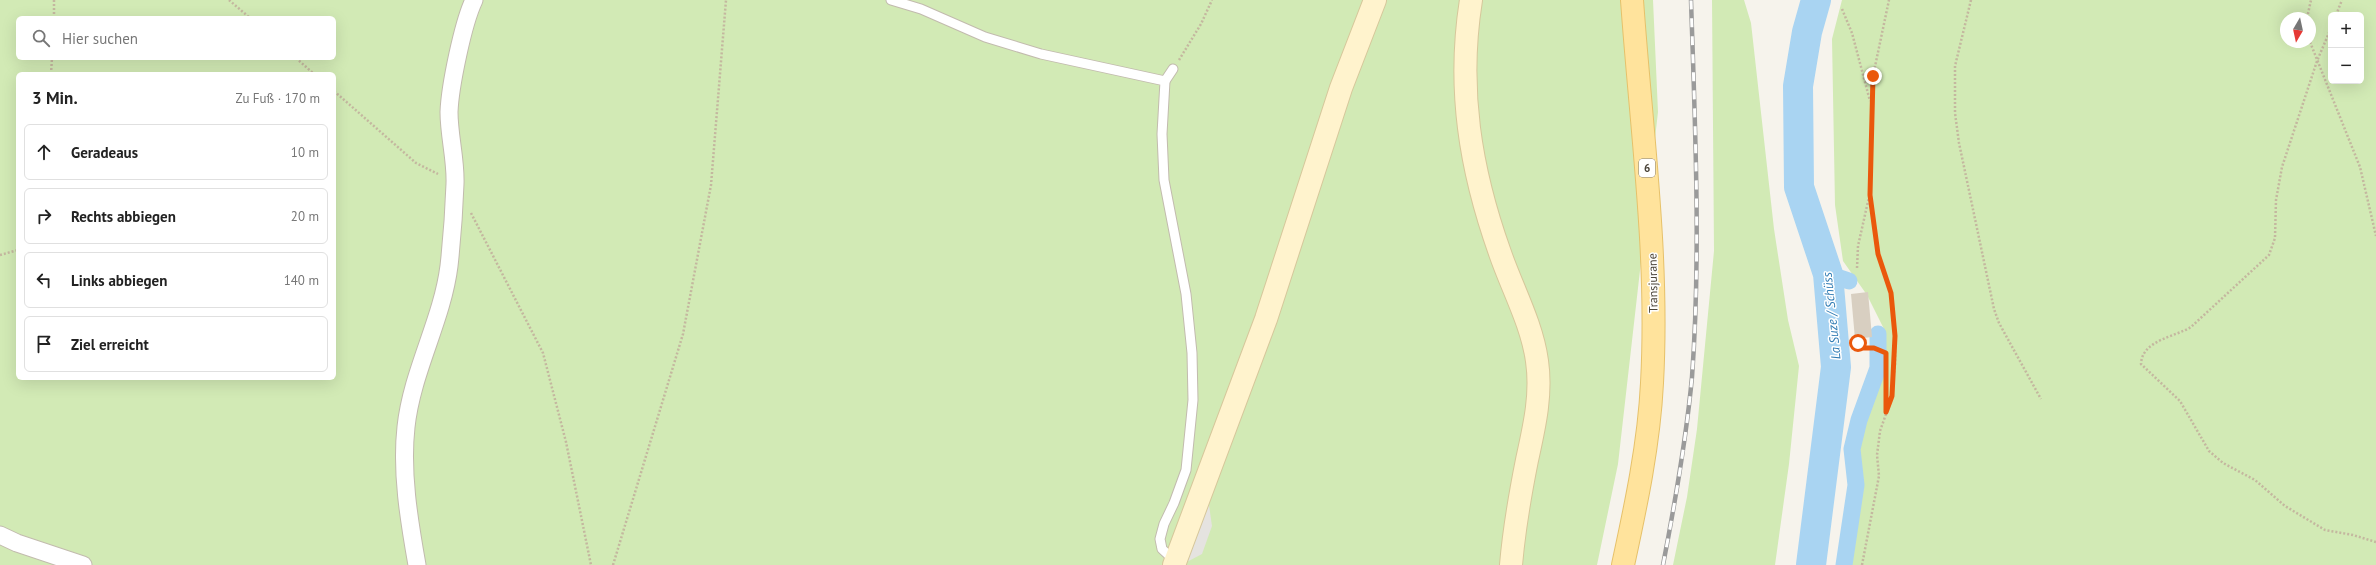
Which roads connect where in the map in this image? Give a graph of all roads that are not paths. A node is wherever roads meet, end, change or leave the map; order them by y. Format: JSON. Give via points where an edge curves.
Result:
{"nodes":[{"id":1,"x":474,"y":0,"type":"edge"},
{"id":2,"x":891,"y":0,"type":"edge"},
{"id":3,"x":1375,"y":0,"type":"edge"},
{"id":4,"x":1471,"y":0,"type":"edge"},
{"id":5,"x":1632,"y":0,"type":"edge"},
{"id":6,"x":1173,"y":69,"type":"road end"},
{"id":7,"x":1165,"y":81,"type":"junction"},
{"id":8,"x":0,"y":535,"type":"edge"},
{"id":9,"x":1175,"y":563,"type":"edge"},
{"id":10,"x":83,"y":565,"type":"edge"},
{"id":11,"x":417,"y":565,"type":"edge"},
{"id":12,"x":1510,"y":565,"type":"edge"},
{"id":13,"x":1623,"y":565,"type":"edge"}],
"edges":[{"from":1,"to":11,"type":"street","via":[[457,60],[449,111],[455,183],[447,274],[406,426],[407,494]]},
{"from":2,"to":7,"type":"lane","via":[[921,9],[985,37],[1041,54]]},
{"from":3,"to":9,"type":"street","via":[[1341,88],[1266,319]]},
{"from":4,"to":12,"type":"street","via":[[1466,29],[1466,94],[1474,171],[1484,209],[1529,331],[1537,360],[1539,382],[1538,404]]},
{"from":5,"to":13,"type":"main road","name":"Transjurane","number":"6","via":[[1652,230],[1654,336],[1647,432]]},
{"from":6,"to":7,"type":"lane"},
{"from":7,"to":9,"type":"lane","via":[[1162,134],[1164,180],[1186,294],[1192,353],[1193,400],[1186,470],[1160,539],[1162,549]]},
{"from":8,"to":10,"type":"street"}]}
